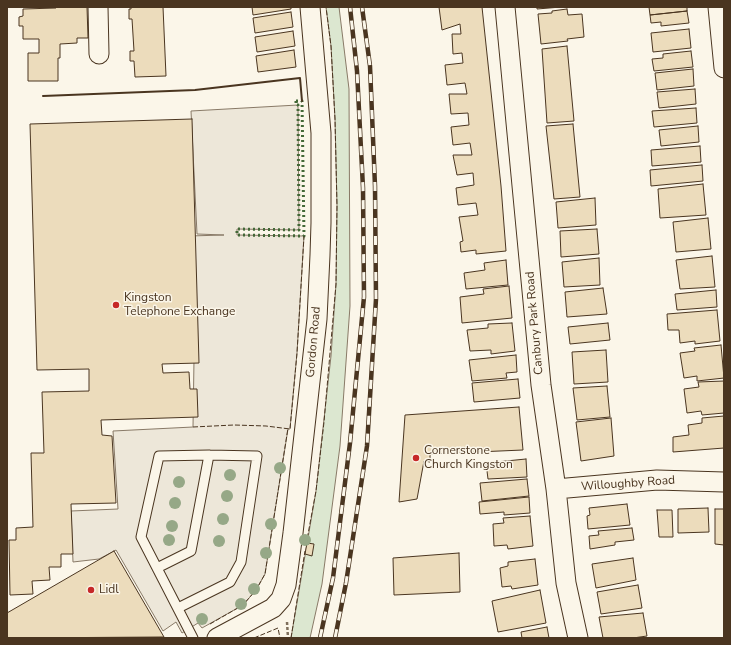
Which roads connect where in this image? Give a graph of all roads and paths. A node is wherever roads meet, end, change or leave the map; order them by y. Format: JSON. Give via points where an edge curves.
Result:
{"nodes":[{"id":1,"x":98,"y":7,"type":"edge"},
{"id":2,"x":310,"y":7,"type":"edge"},
{"id":3,"x":505,"y":7,"type":"edge"},
{"id":4,"x":718,"y":7,"type":"edge"},
{"id":5,"x":99,"y":54,"type":"dead end"},
{"id":6,"x":724,"y":68,"type":"edge"},
{"id":7,"x":209,"y":455,"type":"junction"},
{"id":8,"x":724,"y":482,"type":"edge"},
{"id":9,"x":556,"y":489,"type":"junction"},
{"id":10,"x":157,"y":568,"type":"junction"},
{"id":11,"x":178,"y":608,"type":"junction"},
{"id":12,"x":193,"y":638,"type":"edge"},
{"id":13,"x":217,"y":638,"type":"edge"},
{"id":14,"x":578,"y":638,"type":"edge"}],
"edges":[{"from":1,"to":5,"type":"street"},
{"from":2,"to":13,"type":"street","name":"Gordon Road","via":[[321,133],[321,223],[317,319],[286,585],[281,599],[273,608]]},
{"from":3,"to":9,"type":"street","name":"Canbury Park Road","via":[[541,385]]},
{"from":4,"to":6,"type":"street"},
{"from":7,"to":10,"type":"lane","via":[[191,551]]},
{"from":7,"to":10,"type":"lane","via":[[160,456],[141,537]]},
{"from":7,"to":11,"type":"lane","via":[[257,456],[241,562],[230,582]]},
{"from":8,"to":9,"type":"street","name":"Willoughby Road","via":[[657,480]]},
{"from":9,"to":14,"type":"street","name":"Canbury Park Road","via":[[566,583]]},
{"from":10,"to":11,"type":"lane"},
{"from":11,"to":12,"type":"lane"}]}
